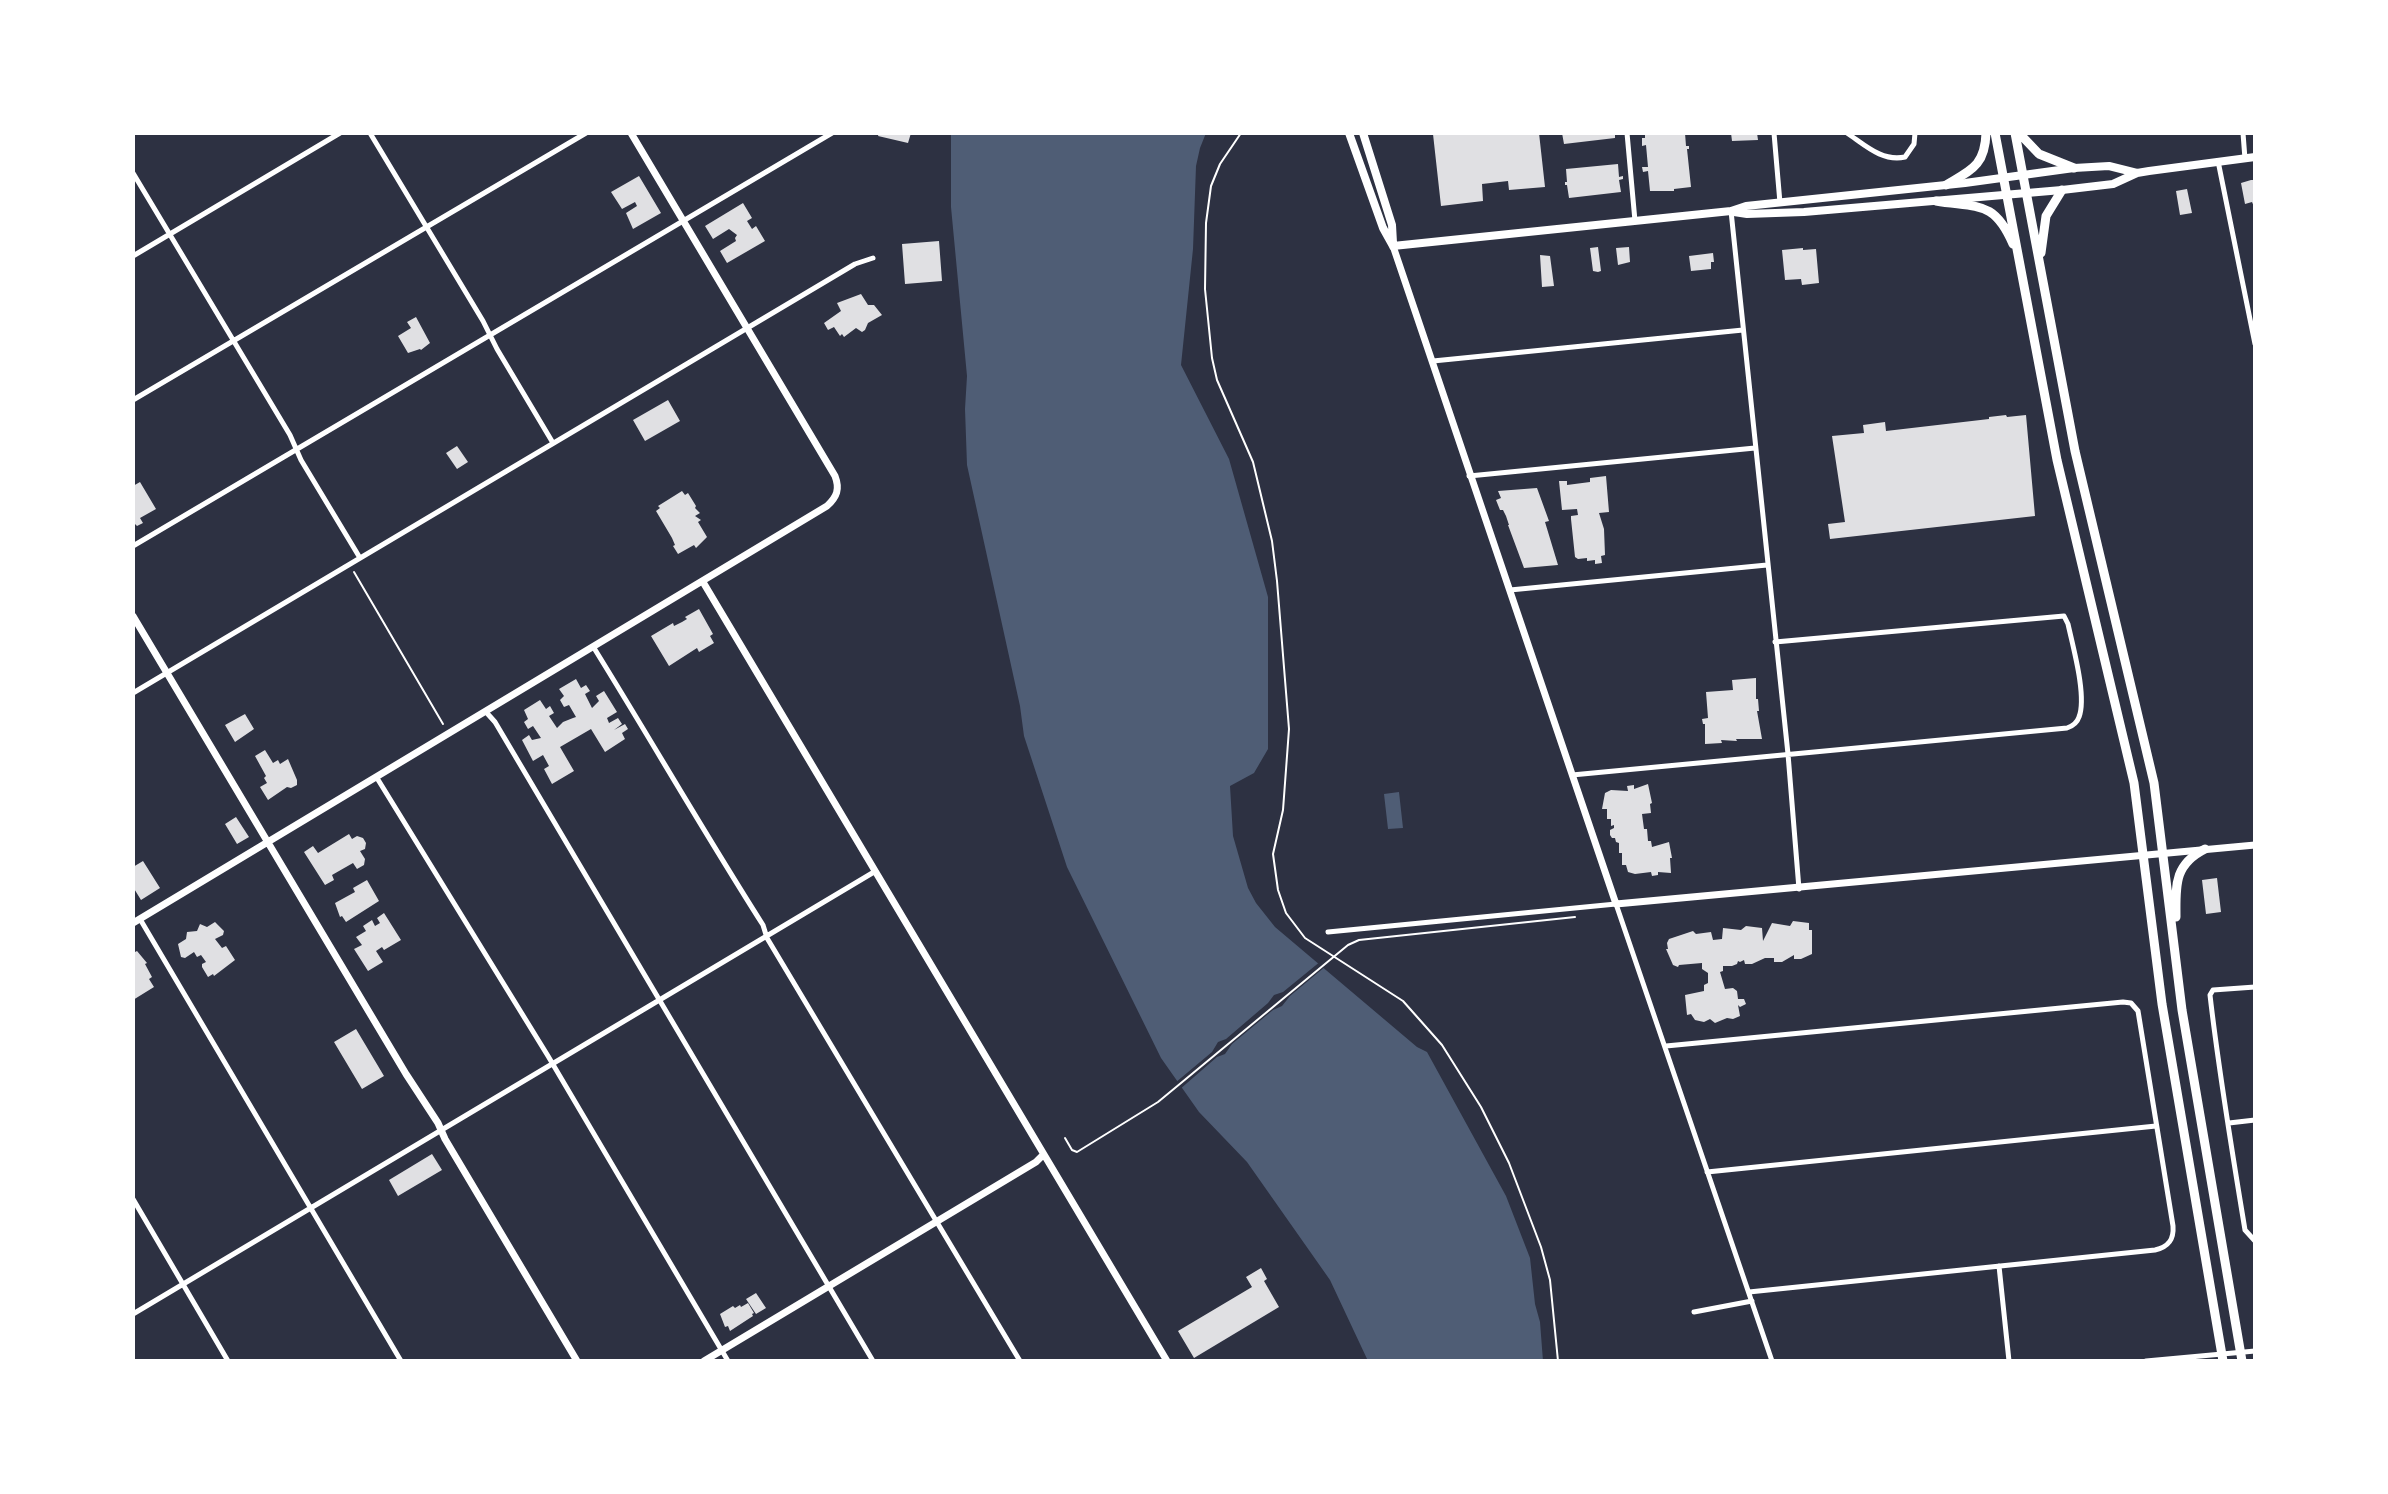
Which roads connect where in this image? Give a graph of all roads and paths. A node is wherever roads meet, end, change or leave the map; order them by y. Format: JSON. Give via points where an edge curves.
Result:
{"nodes":[{"id":1,"x":340,"y":133,"type":"edge"},
{"id":2,"x":370,"y":133,"type":"edge"},
{"id":3,"x":586,"y":133,"type":"edge"},
{"id":4,"x":631,"y":133,"type":"edge"},
{"id":5,"x":832,"y":133,"type":"edge"},
{"id":6,"x":1241,"y":133,"type":"edge"},
{"id":7,"x":1349,"y":133,"type":"edge"},
{"id":8,"x":1363,"y":133,"type":"edge"},
{"id":9,"x":1627,"y":133,"type":"edge"},
{"id":10,"x":1774,"y":133,"type":"edge"},
{"id":11,"x":1847,"y":133,"type":"edge"},
{"id":12,"x":1915,"y":133,"type":"edge"},
{"id":13,"x":1986,"y":133,"type":"edge"},
{"id":14,"x":1995,"y":133,"type":"edge"},
{"id":15,"x":2017,"y":133,"type":"edge"},
{"id":16,"x":2243,"y":133,"type":"edge"},
{"id":17,"x":2255,"y":158,"type":"edge"},
{"id":18,"x":2245,"y":159,"type":"junction"},
{"id":19,"x":2218,"y":162,"type":"junction"},
{"id":20,"x":2074,"y":168,"type":"junction"},
{"id":21,"x":133,"y":173,"type":"edge"},
{"id":22,"x":2137,"y":173,"type":"junction"},
{"id":23,"x":2022,"y":176,"type":"junction"},
{"id":24,"x":2004,"y":178,"type":"junction"},
{"id":25,"x":1947,"y":185,"type":"junction"},
{"id":26,"x":2062,"y":190,"type":"junction"},
{"id":27,"x":2026,"y":192,"type":"junction"},
{"id":28,"x":2007,"y":194,"type":"junction"},
{"id":29,"x":1936,"y":201,"type":"junction"},
{"id":30,"x":1780,"y":202,"type":"junction"},
{"id":31,"x":1731,"y":211,"type":"junction"},
{"id":32,"x":1781,"y":213,"type":"junction"},
{"id":33,"x":682,"y":220,"type":"junction"},
{"id":34,"x":1635,"y":221,"type":"junction"},
{"id":35,"x":426,"y":228,"type":"junction"},
{"id":36,"x":169,"y":235,"type":"junction"},
{"id":37,"x":1393,"y":246,"type":"junction"},
{"id":38,"x":133,"y":256,"type":"edge"},
{"id":39,"x":873,"y":258,"type":"dead end"},
{"id":40,"x":2020,"y":261,"type":"junction"},
{"id":41,"x":2040,"y":265,"type":"junction"},
{"id":42,"x":747,"y":328,"type":"junction"},
{"id":43,"x":1743,"y":330,"type":"junction"},
{"id":44,"x":490,"y":335,"type":"junction"},
{"id":45,"x":232,"y":341,"type":"junction"},
{"id":46,"x":2255,"y":344,"type":"edge"},
{"id":47,"x":1433,"y":361,"type":"junction"},
{"id":48,"x":133,"y":400,"type":"edge"},
{"id":49,"x":554,"y":443,"type":"junction"},
{"id":50,"x":1755,"y":448,"type":"junction"},
{"id":51,"x":297,"y":449,"type":"junction"},
{"id":52,"x":1469,"y":475,"type":"junction"},
{"id":53,"x":133,"y":547,"type":"edge"},
{"id":54,"x":360,"y":558,"type":"junction"},
{"id":55,"x":1767,"y":565,"type":"junction"},
{"id":56,"x":354,"y":571,"type":"dead end"},
{"id":57,"x":703,"y":582,"type":"junction"},
{"id":58,"x":1510,"y":590,"type":"junction"},
{"id":59,"x":133,"y":616,"type":"edge"},
{"id":60,"x":1775,"y":642,"type":"junction"},
{"id":61,"x":594,"y":648,"type":"junction"},
{"id":62,"x":167,"y":673,"type":"junction"},
{"id":63,"x":133,"y":693,"type":"edge"},
{"id":64,"x":486,"y":712,"type":"junction"},
{"id":65,"x":443,"y":724,"type":"dead end"},
{"id":66,"x":1788,"y":754,"type":"junction"},
{"id":67,"x":1572,"y":775,"type":"junction"},
{"id":68,"x":377,"y":778,"type":"junction"},
{"id":69,"x":269,"y":842,"type":"junction"},
{"id":70,"x":2255,"y":845,"type":"edge"},
{"id":71,"x":2205,"y":849,"type":"junction"},
{"id":72,"x":2164,"y":853,"type":"junction"},
{"id":73,"x":2143,"y":855,"type":"junction"},
{"id":74,"x":874,"y":872,"type":"junction"},
{"id":75,"x":1799,"y":889,"type":"junction"},
{"id":76,"x":1616,"y":904,"type":"junction"},
{"id":77,"x":1598,"y":906,"type":"junction"},
{"id":78,"x":136,"y":921,"type":"edge"},
{"id":79,"x":1328,"y":933,"type":"dead end"},
{"id":80,"x":767,"y":938,"type":"junction"},
{"id":81,"x":1332,"y":956,"type":"junction"},
{"id":82,"x":2176,"y":961,"type":"junction"},
{"id":83,"x":2255,"y":986,"type":"edge"},
{"id":84,"x":660,"y":1001,"type":"junction"},
{"id":85,"x":1666,"y":1046,"type":"junction"},
{"id":86,"x":551,"y":1064,"type":"junction"},
{"id":87,"x":2255,"y":1120,"type":"edge"},
{"id":88,"x":2229,"y":1123,"type":"junction"},
{"id":89,"x":2156,"y":1126,"type":"junction"},
{"id":90,"x":442,"y":1131,"type":"junction"},
{"id":91,"x":1065,"y":1138,"type":"dead end"},
{"id":92,"x":1043,"y":1155,"type":"junction"},
{"id":93,"x":1707,"y":1172,"type":"junction"},
{"id":94,"x":133,"y":1199,"type":"edge"},
{"id":95,"x":311,"y":1208,"type":"junction"},
{"id":96,"x":937,"y":1220,"type":"junction"},
{"id":97,"x":2253,"y":1239,"type":"edge"},
{"id":98,"x":1999,"y":1266,"type":"junction"},
{"id":99,"x":183,"y":1284,"type":"junction"},
{"id":100,"x":829,"y":1286,"type":"junction"},
{"id":101,"x":1749,"y":1292,"type":"junction"},
{"id":102,"x":1752,"y":1301,"type":"junction"},
{"id":103,"x":1694,"y":1312,"type":"dead end"},
{"id":104,"x":133,"y":1314,"type":"edge"},
{"id":105,"x":722,"y":1350,"type":"junction"},
{"id":106,"x":2255,"y":1350,"type":"edge"},
{"id":107,"x":2222,"y":1357,"type":"edge"},
{"id":108,"x":2241,"y":1357,"type":"edge"},
{"id":109,"x":228,"y":1361,"type":"edge"},
{"id":110,"x":401,"y":1361,"type":"edge"},
{"id":111,"x":577,"y":1361,"type":"edge"},
{"id":112,"x":704,"y":1361,"type":"edge"},
{"id":113,"x":728,"y":1361,"type":"edge"},
{"id":114,"x":873,"y":1361,"type":"edge"},
{"id":115,"x":1020,"y":1361,"type":"edge"},
{"id":116,"x":1167,"y":1361,"type":"edge"},
{"id":117,"x":1558,"y":1361,"type":"edge"},
{"id":118,"x":1772,"y":1361,"type":"edge"},
{"id":119,"x":2009,"y":1361,"type":"edge"},
{"id":120,"x":2146,"y":1361,"type":"edge"}],
"edges":[{"from":1,"to":36,"type":"street"},
{"from":2,"to":35,"type":"street"},
{"from":3,"to":35,"type":"street"},
{"from":4,"to":33,"type":"street"},
{"from":5,"to":33,"type":"street"},
{"from":6,"to":81,"type":"path","via":[[1216,171],[1208,204],[1205,278],[1212,358],[1223,397],[1253,462],[1277,581],[1289,737],[1274,866],[1289,918],[1305,938]]},
{"from":7,"to":37,"type":"main road"},
{"from":8,"to":37,"type":"main road","via":[[1392,225]]},
{"from":9,"to":34,"type":"street"},
{"from":10,"to":30,"type":"street"},
{"from":11,"to":12,"type":"street","via":[[1887,158],[1905,157]]},
{"from":13,"to":25,"type":"main road","via":[[1976,165]]},
{"from":14,"to":24,"type":"main road"},
{"from":15,"to":20,"type":"main road","via":[[2039,154]]},
{"from":15,"to":23,"type":"main road"},
{"from":16,"to":18,"type":"street"},
{"from":17,"to":18,"type":"main road"},
{"from":18,"to":19,"type":"main road"},
{"from":19,"to":22,"type":"main road"},
{"from":19,"to":46,"type":"street"},
{"from":20,"to":22,"type":"main road","via":[[2109,166]]},
{"from":20,"to":23,"type":"main road"},
{"from":21,"to":36,"type":"street"},
{"from":22,"to":26,"type":"main road","via":[[2113,184]]},
{"from":23,"to":24,"type":"main road"},
{"from":23,"to":27,"type":"main road"},
{"from":24,"to":25,"type":"main road"},
{"from":24,"to":28,"type":"main road"},
{"from":25,"to":30,"type":"main road"},
{"from":26,"to":27,"type":"main road"},
{"from":26,"to":41,"type":"main road","via":[[2046,216]]},
{"from":27,"to":28,"type":"main road"},
{"from":27,"to":41,"type":"main road"},
{"from":28,"to":29,"type":"main road"},
{"from":28,"to":40,"type":"main road"},
{"from":29,"to":32,"type":"main road"},
{"from":29,"to":40,"type":"main road","via":[[1994,213],[2006,227]]},
{"from":30,"to":31,"type":"main road"},
{"from":30,"to":32,"type":"street"},
{"from":31,"to":32,"type":"main road"},
{"from":31,"to":34,"type":"main road"},
{"from":31,"to":43,"type":"street"},
{"from":33,"to":42,"type":"street"},
{"from":33,"to":44,"type":"street"},
{"from":34,"to":37,"type":"main road"},
{"from":35,"to":44,"type":"street"},
{"from":35,"to":45,"type":"street"},
{"from":36,"to":38,"type":"street"},
{"from":36,"to":45,"type":"street"},
{"from":37,"to":47,"type":"street"},
{"from":39,"to":42,"type":"street"},
{"from":40,"to":73,"type":"main road","via":[[2057,460],[2124,733]]},
{"from":41,"to":72,"type":"main road","via":[[2075,451],[2154,783]]},
{"from":42,"to":49,"type":"street"},
{"from":42,"to":57,"type":"street","via":[[835,476],[837,493],[827,506]]},
{"from":43,"to":47,"type":"street"},
{"from":43,"to":50,"type":"street"},
{"from":44,"to":49,"type":"street"},
{"from":44,"to":51,"type":"street"},
{"from":45,"to":48,"type":"street"},
{"from":45,"to":51,"type":"street"},
{"from":47,"to":52,"type":"street"},
{"from":49,"to":54,"type":"street"},
{"from":50,"to":52,"type":"street"},
{"from":50,"to":55,"type":"street"},
{"from":51,"to":53,"type":"street"},
{"from":51,"to":54,"type":"street"},
{"from":52,"to":58,"type":"street"},
{"from":54,"to":62,"type":"street"},
{"from":55,"to":58,"type":"street"},
{"from":55,"to":60,"type":"street"},
{"from":56,"to":65,"type":"path"},
{"from":57,"to":61,"type":"street"},
{"from":57,"to":74,"type":"street"},
{"from":58,"to":67,"type":"street"},
{"from":59,"to":62,"type":"street"},
{"from":60,"to":66,"type":"street"},
{"from":60,"to":66,"type":"street","via":[[2064,616],[2080,694],[2079,717],[2071,727]]},
{"from":61,"to":64,"type":"street"},
{"from":61,"to":80,"type":"street"},
{"from":62,"to":63,"type":"street"},
{"from":62,"to":69,"type":"street"},
{"from":64,"to":68,"type":"street"},
{"from":64,"to":84,"type":"street"},
{"from":66,"to":67,"type":"street"},
{"from":66,"to":75,"type":"street"},
{"from":67,"to":76,"type":"street"},
{"from":68,"to":69,"type":"street"},
{"from":68,"to":86,"type":"street"},
{"from":69,"to":78,"type":"street"},
{"from":69,"to":90,"type":"street"},
{"from":70,"to":71,"type":"street"},
{"from":71,"to":72,"type":"street"},
{"from":71,"to":82,"type":"main road","via":[[2186,862],[2178,880]]},
{"from":72,"to":73,"type":"street"},
{"from":72,"to":82,"type":"main road"},
{"from":73,"to":75,"type":"street"},
{"from":73,"to":107,"type":"main road","via":[[2162,1004]]},
{"from":74,"to":80,"type":"street"},
{"from":74,"to":92,"type":"street"},
{"from":75,"to":76,"type":"street"},
{"from":76,"to":77,"type":"street"},
{"from":76,"to":85,"type":"street"},
{"from":77,"to":79,"type":"street"},
{"from":77,"to":81,"type":"path","via":[[1587,916],[1359,940]]},
{"from":78,"to":95,"type":"street"},
{"from":80,"to":84,"type":"street"},
{"from":80,"to":96,"type":"street"},
{"from":81,"to":91,"type":"path","via":[[1148,1108],[1077,1152]]},
{"from":81,"to":117,"type":"path","via":[[1403,1001],[1442,1045],[1480,1107],[1509,1163],[1541,1247],[1550,1280]]},
{"from":82,"to":108,"type":"main road"},
{"from":83,"to":88,"type":"street","via":[[2213,990],[2210,995]]},
{"from":84,"to":86,"type":"street"},
{"from":84,"to":100,"type":"street"},
{"from":85,"to":89,"type":"street","via":[[2131,1003],[2138,1011]]},
{"from":85,"to":93,"type":"street"},
{"from":86,"to":90,"type":"street"},
{"from":86,"to":105,"type":"street"},
{"from":87,"to":88,"type":"street"},
{"from":88,"to":97,"type":"street","via":[[2245,1230]]},
{"from":89,"to":93,"type":"street"},
{"from":89,"to":98,"type":"street","via":[[2173,1226],[2166,1246]]},
{"from":90,"to":95,"type":"street"},
{"from":90,"to":111,"type":"street"},
{"from":92,"to":96,"type":"street"},
{"from":92,"to":116,"type":"street"},
{"from":93,"to":101,"type":"street"},
{"from":94,"to":99,"type":"street"},
{"from":95,"to":99,"type":"street"},
{"from":95,"to":110,"type":"street"},
{"from":96,"to":100,"type":"street"},
{"from":96,"to":115,"type":"street"},
{"from":98,"to":101,"type":"street"},
{"from":98,"to":119,"type":"street"},
{"from":99,"to":104,"type":"street"},
{"from":99,"to":109,"type":"street"},
{"from":100,"to":105,"type":"street"},
{"from":100,"to":114,"type":"street"},
{"from":101,"to":102,"type":"street"},
{"from":102,"to":103,"type":"street"},
{"from":102,"to":118,"type":"street"},
{"from":105,"to":112,"type":"street"},
{"from":105,"to":113,"type":"street"},
{"from":106,"to":108,"type":"street"},
{"from":107,"to":108,"type":"street"},
{"from":107,"to":120,"type":"street"}]}
